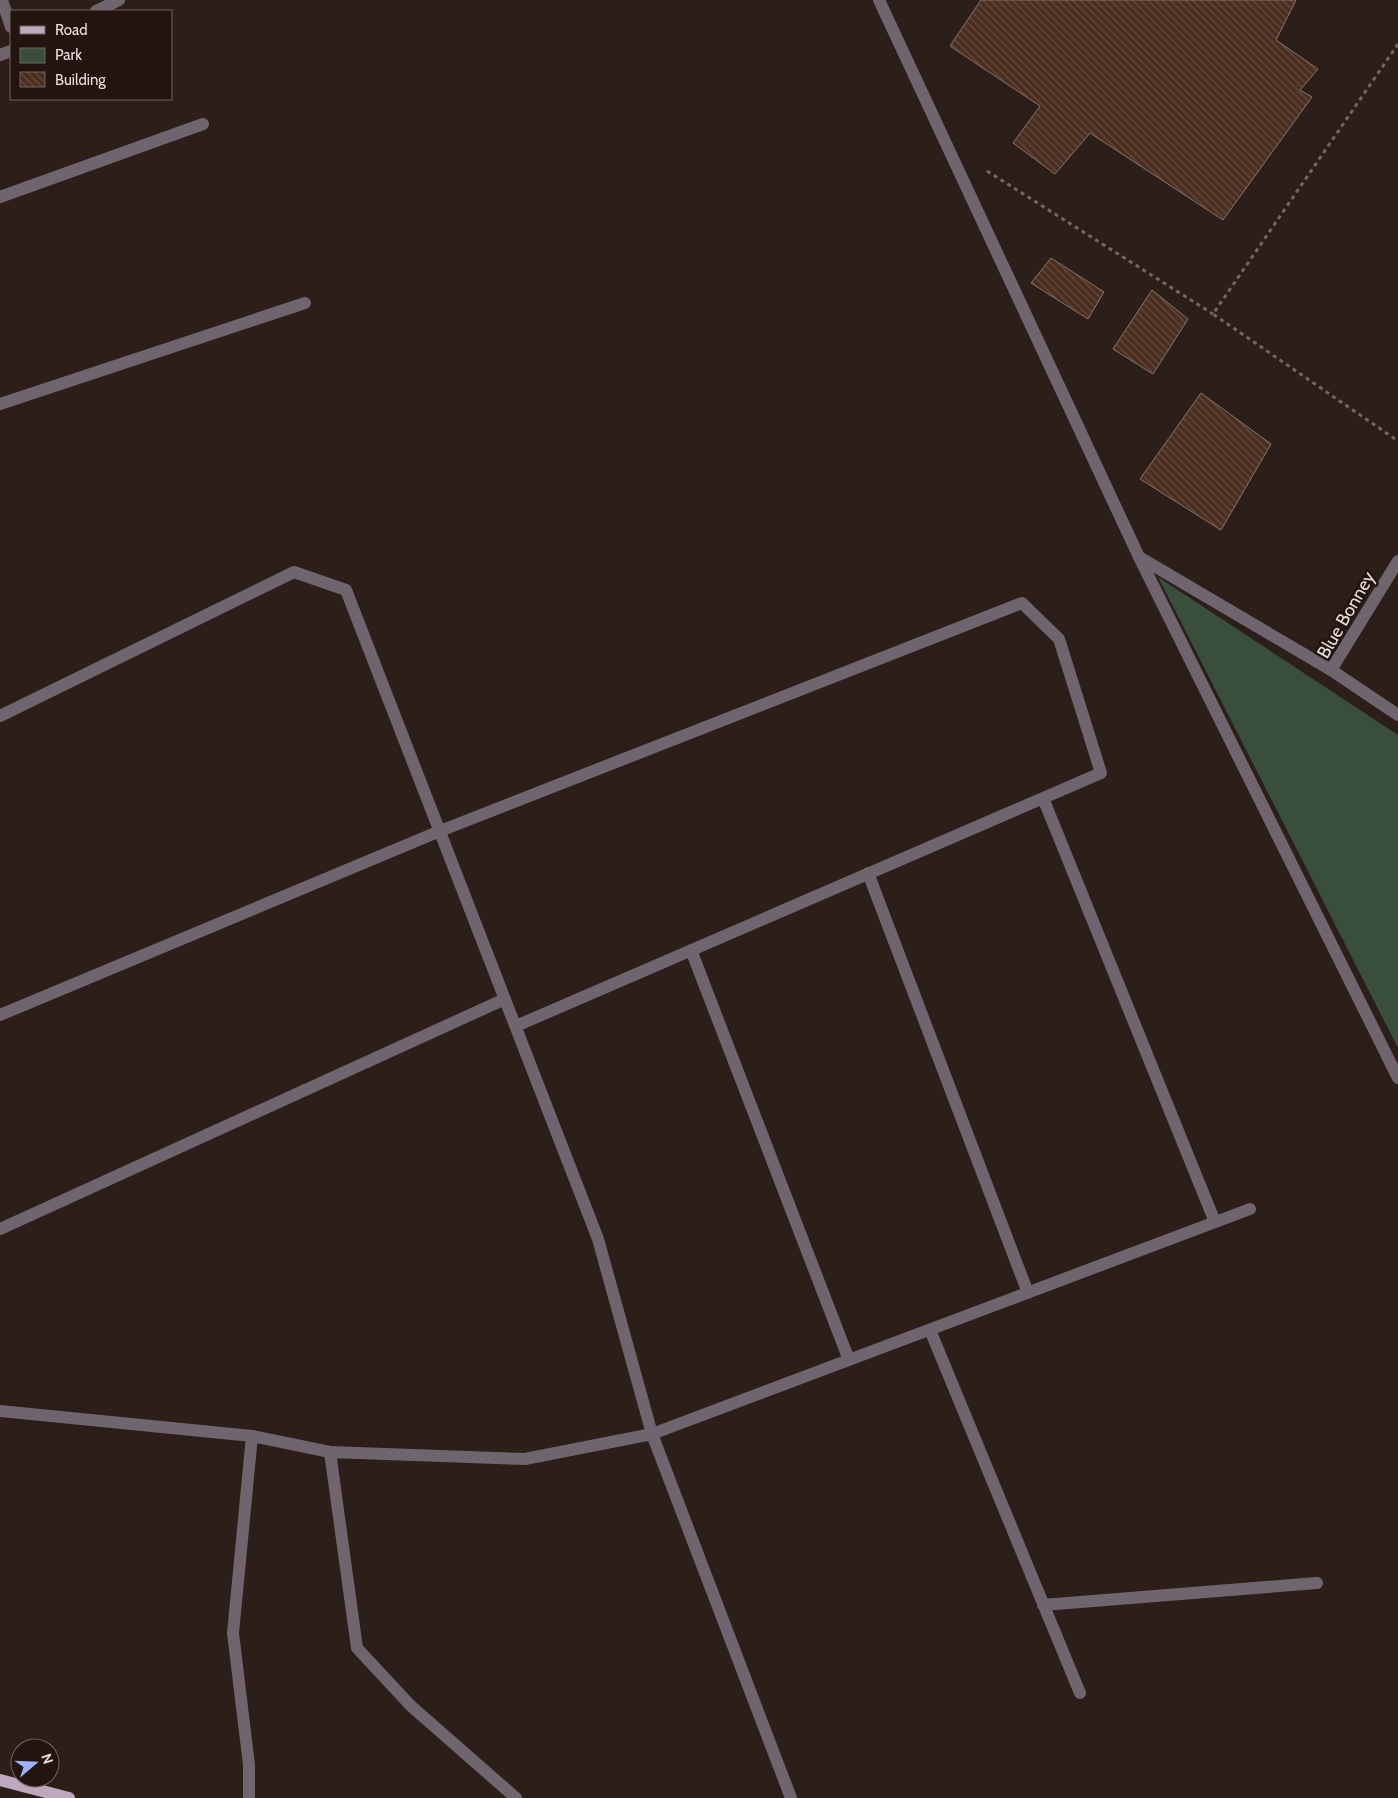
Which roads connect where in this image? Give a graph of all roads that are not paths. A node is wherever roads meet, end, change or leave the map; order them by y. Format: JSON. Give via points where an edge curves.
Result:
{"nodes":[{"id":1,"x":2,"y":0,"type":"edge"},
{"id":2,"x":119,"y":0,"type":"edge"},
{"id":3,"x":879,"y":0,"type":"edge"},
{"id":4,"x":98,"y":10,"type":"edge"},
{"id":5,"x":10,"y":24,"type":"edge"},
{"id":6,"x":203,"y":124,"type":"dead end"},
{"id":7,"x":0,"y":197,"type":"edge"},
{"id":8,"x":305,"y":303,"type":"dead end"},
{"id":9,"x":0,"y":404,"type":"edge"},
{"id":10,"x":1139,"y":557,"type":"junction"},
{"id":11,"x":1398,"y":561,"type":"edge"},
{"id":12,"x":1331,"y":670,"type":"junction"},
{"id":13,"x":1398,"y":715,"type":"edge"},
{"id":14,"x":0,"y":716,"type":"edge"},
{"id":15,"x":1043,"y":798,"type":"junction"},
{"id":16,"x":440,"y":831,"type":"junction"},
{"id":17,"x":868,"y":874,"type":"junction"},
{"id":18,"x":691,"y":950,"type":"junction"},
{"id":19,"x":505,"y":999,"type":"junction"},
{"id":20,"x":0,"y":1015,"type":"edge"},
{"id":21,"x":516,"y":1026,"type":"junction"},
{"id":22,"x":1398,"y":1078,"type":"edge"},
{"id":23,"x":1250,"y":1209,"type":"dead end"},
{"id":24,"x":1215,"y":1222,"type":"junction"},
{"id":25,"x":0,"y":1229,"type":"edge"},
{"id":26,"x":1028,"y":1293,"type":"junction"},
{"id":27,"x":930,"y":1330,"type":"junction"},
{"id":28,"x":849,"y":1360,"type":"junction"},
{"id":29,"x":0,"y":1411,"type":"edge"},
{"id":30,"x":652,"y":1434,"type":"junction"},
{"id":31,"x":252,"y":1436,"type":"junction"},
{"id":32,"x":330,"y":1452,"type":"junction"},
{"id":33,"x":1317,"y":1583,"type":"dead end"},
{"id":34,"x":1043,"y":1605,"type":"junction"},
{"id":35,"x":1080,"y":1693,"type":"dead end"},
{"id":36,"x":0,"y":1780,"type":"edge"},
{"id":37,"x":69,"y":1798,"type":"edge"},
{"id":38,"x":249,"y":1798,"type":"edge"},
{"id":39,"x":516,"y":1798,"type":"edge"},
{"id":40,"x":791,"y":1798,"type":"edge"}],
"edges":[{"from":1,"to":5,"type":"street"},
{"from":2,"to":4,"type":"street"},
{"from":3,"to":10,"type":"street"},
{"from":6,"to":7,"type":"street"},
{"from":8,"to":9,"type":"street"},
{"from":10,"to":12,"type":"street"},
{"from":10,"to":22,"type":"street"},
{"from":11,"to":12,"type":"street","name":"Blue Bonney"},
{"from":12,"to":13,"type":"street","name":"Blue Bonney"},
{"from":14,"to":16,"type":"street","via":[[294,572],[346,590]]},
{"from":15,"to":16,"type":"street","via":[[1101,773],[1059,639],[1022,603]]},
{"from":15,"to":17,"type":"street"},
{"from":15,"to":24,"type":"street"},
{"from":16,"to":19,"type":"street"},
{"from":16,"to":20,"type":"street"},
{"from":17,"to":18,"type":"street"},
{"from":17,"to":26,"type":"street"},
{"from":18,"to":21,"type":"street"},
{"from":18,"to":28,"type":"street"},
{"from":19,"to":21,"type":"street"},
{"from":19,"to":25,"type":"street"},
{"from":21,"to":30,"type":"street","via":[[598,1239]]},
{"from":23,"to":24,"type":"street"},
{"from":24,"to":26,"type":"street"},
{"from":26,"to":27,"type":"street"},
{"from":27,"to":28,"type":"street"},
{"from":27,"to":34,"type":"street"},
{"from":28,"to":30,"type":"street"},
{"from":29,"to":31,"type":"street"},
{"from":30,"to":32,"type":"street","via":[[525,1459]]},
{"from":30,"to":40,"type":"street"},
{"from":31,"to":32,"type":"street"},
{"from":31,"to":38,"type":"street","via":[[233,1634],[249,1765]]},
{"from":32,"to":39,"type":"street","via":[[358,1648],[411,1706]]},
{"from":33,"to":34,"type":"street"},
{"from":34,"to":35,"type":"street"},
{"from":36,"to":37,"type":"main road"}]}
